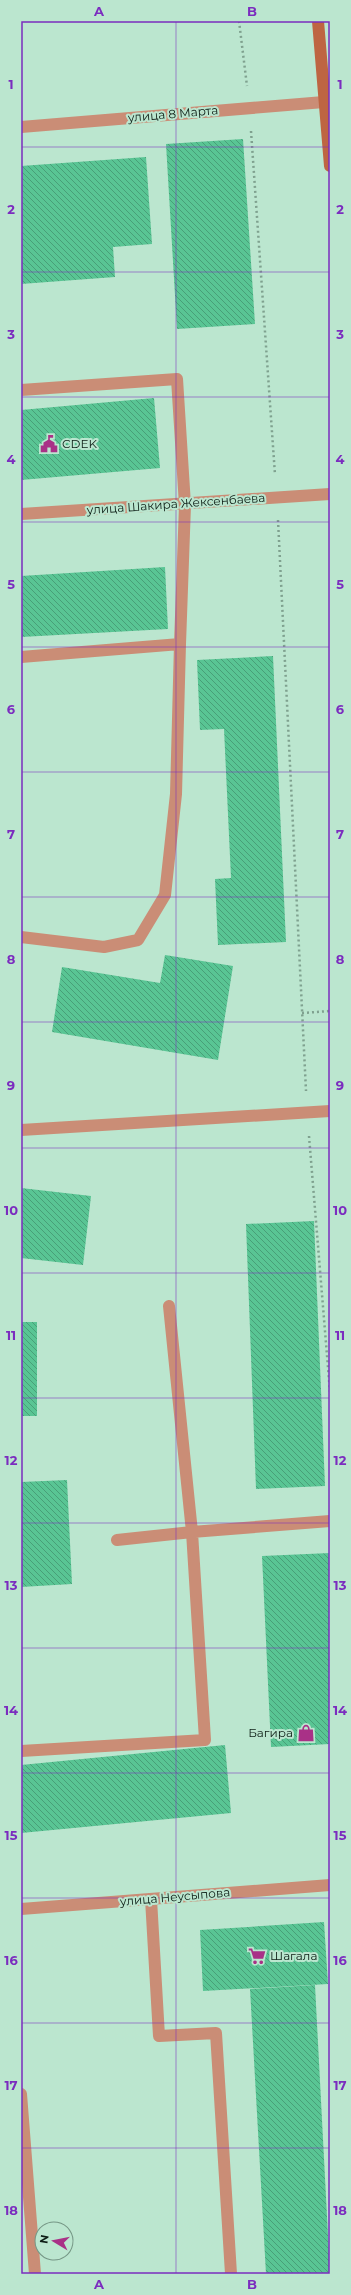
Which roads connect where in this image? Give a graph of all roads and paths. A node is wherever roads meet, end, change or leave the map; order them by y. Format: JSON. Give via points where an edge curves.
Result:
{"nodes":[{"id":1,"x":239,"y":21,"type":"edge"},
{"id":2,"x":318,"y":21,"type":"edge"},
{"id":3,"x":324,"y":102,"type":"junction"},
{"id":4,"x":250,"y":108,"type":"junction"},
{"id":5,"x":21,"y":126,"type":"edge"},
{"id":6,"x":330,"y":166,"type":"edge"},
{"id":7,"x":21,"y":390,"type":"edge"},
{"id":8,"x":330,"y":494,"type":"edge"},
{"id":9,"x":276,"y":498,"type":"junction"},
{"id":10,"x":185,"y":505,"type":"junction"},
{"id":11,"x":21,"y":514,"type":"edge"},
{"id":12,"x":180,"y":644,"type":"junction"},
{"id":13,"x":21,"y":657,"type":"edge"},
{"id":14,"x":21,"y":937,"type":"edge"},
{"id":15,"x":330,"y":1011,"type":"edge"},
{"id":16,"x":302,"y":1013,"type":"junction"},
{"id":17,"x":330,"y":1111,"type":"edge"},
{"id":18,"x":307,"y":1112,"type":"junction"},
{"id":19,"x":21,"y":1130,"type":"edge"},
{"id":20,"x":169,"y":1306,"type":"dead end"},
{"id":21,"x":330,"y":1392,"type":"edge"},
{"id":22,"x":330,"y":1521,"type":"edge"},
{"id":23,"x":192,"y":1532,"type":"junction"},
{"id":24,"x":117,"y":1540,"type":"dead end"},
{"id":25,"x":21,"y":1751,"type":"edge"},
{"id":26,"x":330,"y":1885,"type":"edge"},
{"id":27,"x":151,"y":1899,"type":"junction"},
{"id":28,"x":21,"y":1909,"type":"edge"},
{"id":29,"x":21,"y":2094,"type":"edge"},
{"id":30,"x":35,"y":2274,"type":"edge"},
{"id":31,"x":231,"y":2274,"type":"edge"}],
"edges":[{"from":1,"to":4,"type":"path"},
{"from":2,"to":3,"type":"street"},
{"from":3,"to":4,"type":"street","name":"улица 8 Марта"},
{"from":3,"to":6,"type":"street"},
{"from":4,"to":5,"type":"street","name":"улица 8 Марта"},
{"from":4,"to":9,"type":"path"},
{"from":7,"to":10,"type":"street","via":[[177,379]]},
{"from":8,"to":9,"type":"street","name":"улица Шакира Жексенбаева"},
{"from":9,"to":10,"type":"street","name":"улица Шакира Жексенбаева"},
{"from":9,"to":16,"type":"path"},
{"from":10,"to":11,"type":"street","name":"улица Шакира Жексенбаева"},
{"from":10,"to":12,"type":"street"},
{"from":12,"to":13,"type":"street"},
{"from":12,"to":14,"type":"street","via":[[176,794],[165,895],[138,940],[104,947]]},
{"from":15,"to":16,"type":"path"},
{"from":16,"to":18,"type":"path"},
{"from":17,"to":18,"type":"street"},
{"from":18,"to":19,"type":"street"},
{"from":18,"to":21,"type":"path"},
{"from":20,"to":23,"type":"street"},
{"from":22,"to":23,"type":"street"},
{"from":23,"to":24,"type":"street"},
{"from":23,"to":25,"type":"street","via":[[205,1740]]},
{"from":26,"to":27,"type":"street","name":"улица Неусыпова"},
{"from":27,"to":28,"type":"street","name":"улица Неусыпова"},
{"from":27,"to":31,"type":"street","via":[[159,2036],[216,2033]]},
{"from":29,"to":30,"type":"street"}]}
